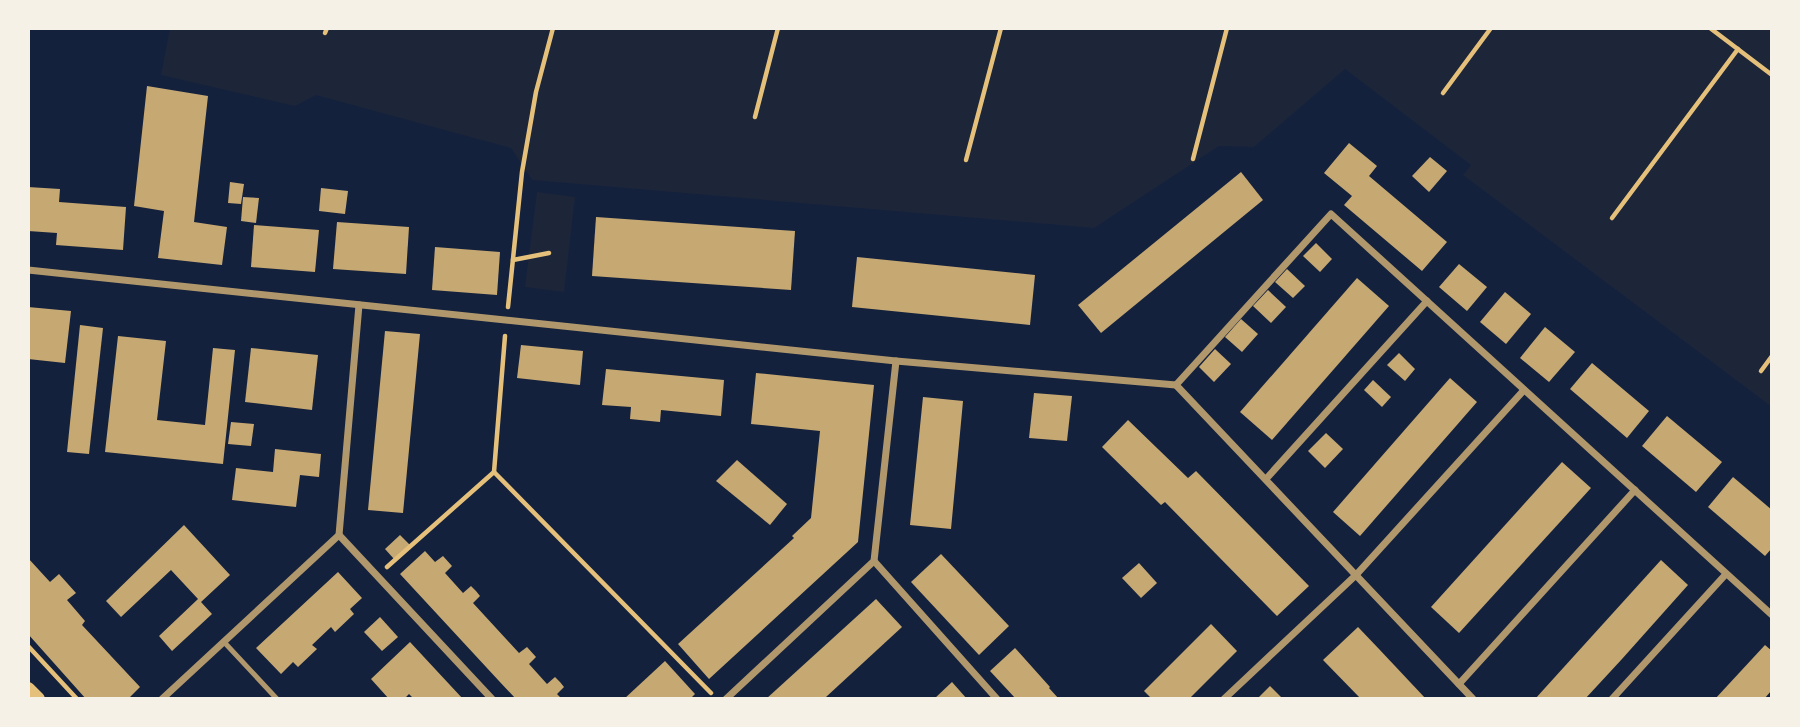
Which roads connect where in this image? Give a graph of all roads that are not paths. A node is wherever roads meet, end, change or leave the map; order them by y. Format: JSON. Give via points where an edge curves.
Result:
{"nodes":[{"id":1,"x":28,"y":270,"type":"edge"},
{"id":2,"x":1427,"y":301,"type":"junction"},
{"id":3,"x":359,"y":305,"type":"junction"},
{"id":4,"x":896,"y":360,"type":"junction"},
{"id":5,"x":1176,"y":385,"type":"junction"},
{"id":6,"x":1524,"y":390,"type":"junction"},
{"id":7,"x":1266,"y":479,"type":"junction"},
{"id":8,"x":1635,"y":490,"type":"junction"},
{"id":9,"x":339,"y":534,"type":"junction"},
{"id":10,"x":874,"y":561,"type":"junction"},
{"id":11,"x":1726,"y":574,"type":"junction"},
{"id":12,"x":1356,"y":575,"type":"junction"},
{"id":13,"x":1772,"y":615,"type":"edge"},
{"id":14,"x":224,"y":642,"type":"junction"},
{"id":15,"x":1459,"y":684,"type":"junction"},
{"id":16,"x":28,"y":689,"type":"edge"},
{"id":17,"x":38,"y":699,"type":"edge"},
{"id":18,"x":162,"y":699,"type":"edge"},
{"id":19,"x":277,"y":699,"type":"edge"},
{"id":20,"x":492,"y":699,"type":"edge"},
{"id":21,"x":726,"y":699,"type":"edge"},
{"id":22,"x":997,"y":699,"type":"edge"},
{"id":23,"x":1224,"y":699,"type":"edge"},
{"id":24,"x":1473,"y":699,"type":"edge"},
{"id":25,"x":1612,"y":699,"type":"edge"}],
"edges":[{"from":1,"to":3,"type":"street"},
{"from":2,"to":5,"type":"street","via":[[1331,214]]},
{"from":2,"to":6,"type":"street"},
{"from":2,"to":7,"type":"street"},
{"from":3,"to":4,"type":"street"},
{"from":3,"to":9,"type":"street"},
{"from":4,"to":5,"type":"street"},
{"from":4,"to":10,"type":"street"},
{"from":5,"to":7,"type":"street"},
{"from":6,"to":8,"type":"street"},
{"from":6,"to":12,"type":"street"},
{"from":7,"to":12,"type":"street"},
{"from":8,"to":11,"type":"street"},
{"from":8,"to":15,"type":"street"},
{"from":9,"to":14,"type":"street"},
{"from":9,"to":20,"type":"street"},
{"from":10,"to":21,"type":"street"},
{"from":10,"to":22,"type":"street"},
{"from":11,"to":13,"type":"street"},
{"from":11,"to":25,"type":"street"},
{"from":12,"to":15,"type":"street"},
{"from":12,"to":23,"type":"street"},
{"from":14,"to":18,"type":"street"},
{"from":14,"to":19,"type":"lane"},
{"from":15,"to":24,"type":"street"},
{"from":16,"to":17,"type":"main road"}]}
